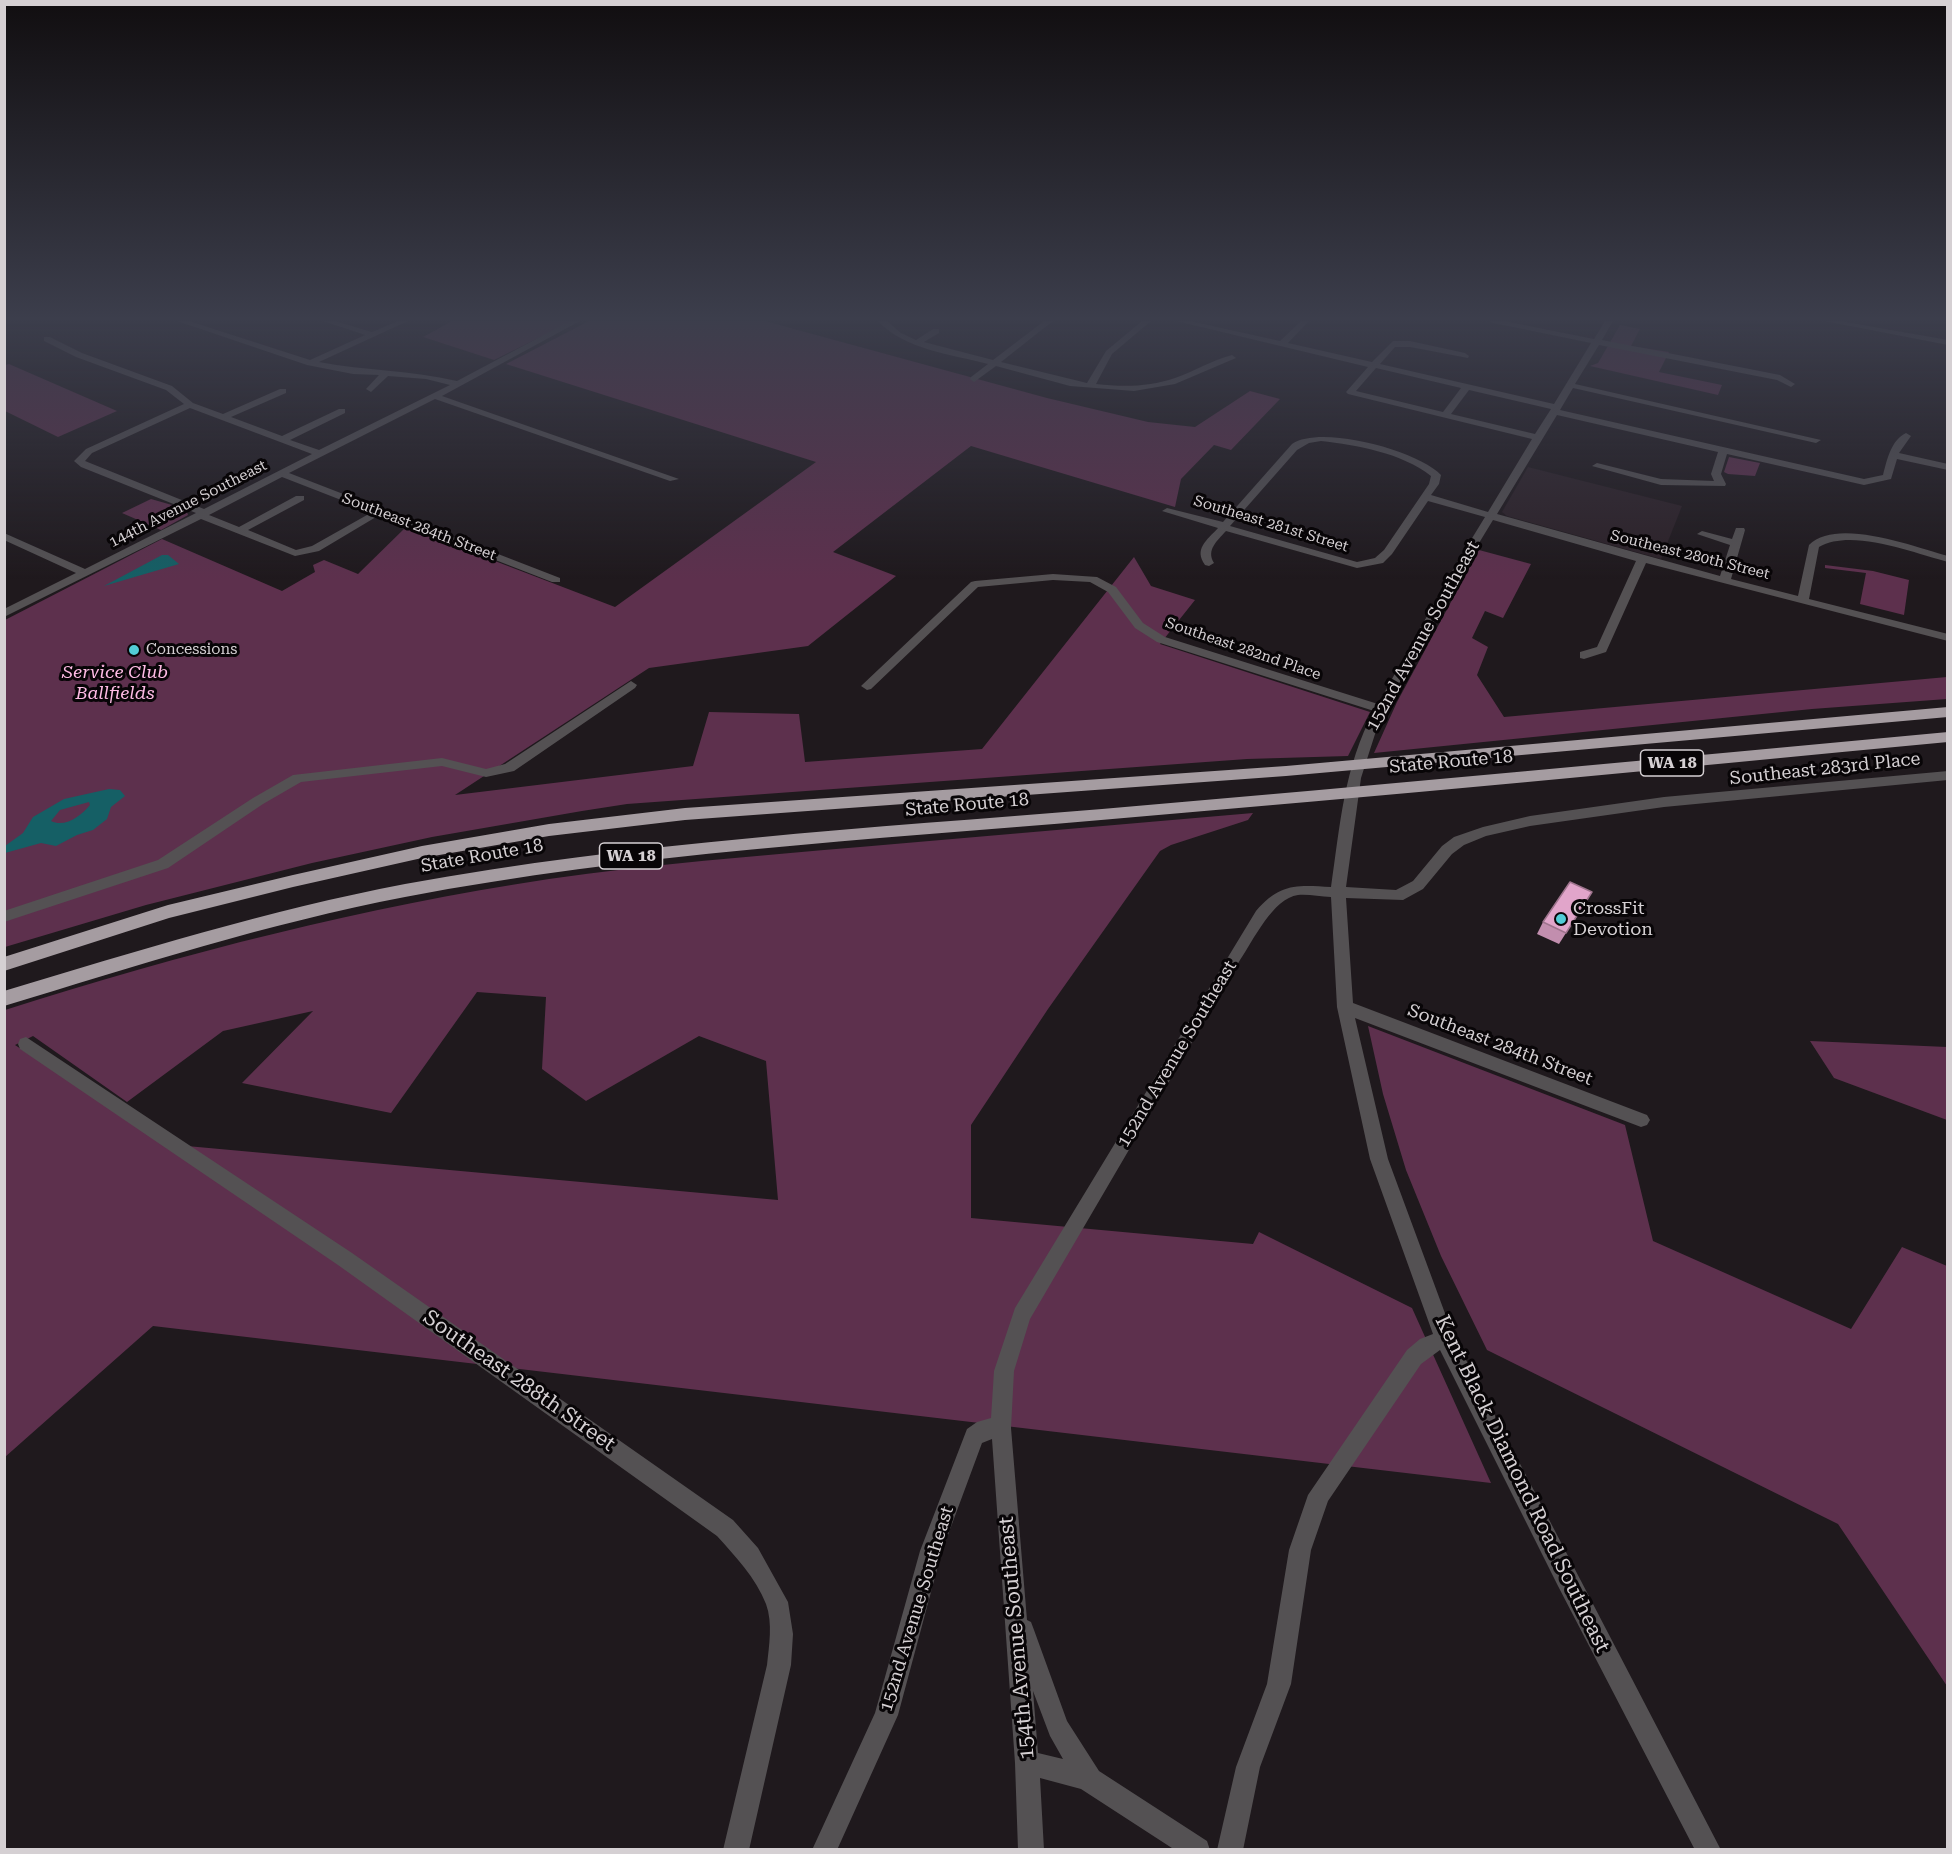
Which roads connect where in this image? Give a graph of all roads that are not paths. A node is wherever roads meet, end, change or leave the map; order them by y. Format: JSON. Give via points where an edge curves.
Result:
{"nodes":[{"id":1,"x":185,"y":408,"type":"edge"},
{"id":2,"x":197,"y":408,"type":"edge"},
{"id":3,"x":246,"y":408,"type":"edge"},
{"id":4,"x":411,"y":408,"type":"edge"},
{"id":5,"x":467,"y":408,"type":"edge"},
{"id":6,"x":1418,"y":408,"type":"edge"},
{"id":7,"x":1451,"y":408,"type":"edge"},
{"id":8,"x":1548,"y":408,"type":"edge"},
{"id":9,"x":1671,"y":408,"type":"edge"},
{"id":10,"x":1554,"y":409,"type":"junction"},
{"id":11,"x":342,"y":411,"type":"dead end"},
{"id":12,"x":1447,"y":413,"type":"dead end"},
{"id":13,"x":224,"y":417,"type":"junction"},
{"id":14,"x":1906,"y":436,"type":"dead end"},
{"id":15,"x":1539,"y":438,"type":"junction"},
{"id":16,"x":282,"y":440,"type":"junction"},
{"id":17,"x":1816,"y":440,"type":"dead end"},
{"id":18,"x":1723,"y":451,"type":"junction"},
{"id":19,"x":320,"y":454,"type":"junction"},
{"id":20,"x":1894,"y":455,"type":"junction"},
{"id":21,"x":1597,"y":466,"type":"dead end"},
{"id":22,"x":1947,"y":467,"type":"edge"},
{"id":23,"x":282,"y":474,"type":"junction"},
{"id":24,"x":674,"y":479,"type":"dead end"},
{"id":25,"x":1426,"y":497,"type":"junction"},
{"id":26,"x":300,"y":498,"type":"dead end"},
{"id":27,"x":1167,"y":511,"type":"dead end"},
{"id":28,"x":203,"y":514,"type":"junction"},
{"id":29,"x":1491,"y":515,"type":"junction"},
{"id":30,"x":371,"y":517,"type":"dead end"},
{"id":31,"x":1225,"y":528,"type":"junction"},
{"id":32,"x":1740,"y":530,"type":"dead end"},
{"id":33,"x":239,"y":531,"type":"junction"},
{"id":34,"x":1702,"y":534,"type":"dead end"},
{"id":35,"x":4,"y":536,"type":"edge"},
{"id":36,"x":1736,"y":543,"type":"junction"},
{"id":37,"x":1642,"y":559,"type":"junction"},
{"id":38,"x":1947,"y":559,"type":"edge"},
{"id":39,"x":1209,"y":563,"type":"dead end"},
{"id":40,"x":84,"y":573,"type":"junction"},
{"id":41,"x":1725,"y":579,"type":"junction"},
{"id":42,"x":556,"y":580,"type":"dead end"},
{"id":43,"x":1803,"y":599,"type":"junction"},
{"id":44,"x":4,"y":614,"type":"edge"},
{"id":45,"x":1947,"y":638,"type":"edge"},
{"id":46,"x":1584,"y":655,"type":"dead end"},
{"id":47,"x":631,"y":685,"type":"dead end"},
{"id":48,"x":867,"y":686,"type":"dead end"},
{"id":49,"x":1380,"y":709,"type":"junction"},
{"id":50,"x":1947,"y":712,"type":"edge"},
{"id":51,"x":1947,"y":737,"type":"edge"},
{"id":52,"x":1947,"y":775,"type":"edge"},
{"id":53,"x":1338,"y":892,"type":"junction"},
{"id":54,"x":4,"y":917,"type":"edge"},
{"id":55,"x":4,"y":964,"type":"edge"},
{"id":56,"x":4,"y":999,"type":"edge"},
{"id":57,"x":1345,"y":1007,"type":"junction"},
{"id":58,"x":26,"y":1044,"type":"dead end"},
{"id":59,"x":1641,"y":1120,"type":"dead end"},
{"id":60,"x":1445,"y":1339,"type":"junction"},
{"id":61,"x":1001,"y":1428,"type":"junction"},
{"id":62,"x":1017,"y":1613,"type":"junction"},
{"id":63,"x":1028,"y":1763,"type":"junction"},
{"id":64,"x":1090,"y":1780,"type":"junction"},
{"id":65,"x":736,"y":1850,"type":"edge"},
{"id":66,"x":824,"y":1850,"type":"edge"},
{"id":67,"x":1031,"y":1850,"type":"edge"},
{"id":68,"x":1198,"y":1850,"type":"edge"},
{"id":69,"x":1230,"y":1850,"type":"edge"},
{"id":70,"x":1709,"y":1850,"type":"edge"}],
"edges":[{"from":1,"to":28,"type":"street","via":[[80,457],[79,461]]},
{"from":2,"to":13,"type":"street"},
{"from":3,"to":13,"type":"street"},
{"from":4,"to":19,"type":"street","name":"144th Avenue Southeast"},
{"from":5,"to":24,"type":"street"},
{"from":6,"to":15,"type":"street"},
{"from":7,"to":12,"type":"street"},
{"from":8,"to":10,"type":"street"},
{"from":9,"to":17,"type":"street"},
{"from":10,"to":15,"type":"street","name":"152nd Avenue Southeast"},
{"from":10,"to":18,"type":"street"},
{"from":11,"to":16,"type":"street"},
{"from":13,"to":16,"type":"street"},
{"from":14,"to":20,"type":"street"},
{"from":15,"to":29,"type":"street","name":"152nd Avenue Southeast"},
{"from":16,"to":19,"type":"street"},
{"from":18,"to":20,"type":"street","via":[[1845,479],[1875,482],[1890,473]]},
{"from":18,"to":21,"type":"street","via":[[1716,474],[1721,484],[1661,482]]},
{"from":19,"to":23,"type":"street","name":"144th Avenue Southeast"},
{"from":20,"to":22,"type":"street"},
{"from":23,"to":28,"type":"street","name":"144th Avenue Southeast"},
{"from":23,"to":42,"type":"street","name":"Southeast 284th Street"},
{"from":25,"to":29,"type":"street","name":"Southeast 280th Street"},
{"from":25,"to":31,"type":"street","name":"Southeast 281st Street","via":[[1388,552],[1378,561],[1365,564],[1331,560]]},
{"from":25,"to":31,"type":"street","via":[[1436,475],[1409,458],[1338,440],[1312,438],[1294,448]]},
{"from":26,"to":33,"type":"street"},
{"from":27,"to":31,"type":"street","name":"Southeast 281st Street"},
{"from":28,"to":33,"type":"street"},
{"from":28,"to":40,"type":"street","name":"144th Avenue Southeast"},
{"from":29,"to":37,"type":"street","name":"Southeast 280th Street"},
{"from":29,"to":49,"type":"street","name":"152nd Avenue Southeast"},
{"from":30,"to":33,"type":"street","via":[[303,552],[289,552]]},
{"from":31,"to":39,"type":"street","via":[[1205,551]]},
{"from":32,"to":36,"type":"street"},
{"from":34,"to":36,"type":"street"},
{"from":35,"to":40,"type":"street"},
{"from":36,"to":41,"type":"street"},
{"from":37,"to":41,"type":"street","name":"Southeast 280th Street"},
{"from":37,"to":46,"type":"street","via":[[1602,649]]},
{"from":38,"to":43,"type":"street","via":[[1869,540],[1825,538],[1814,545]]},
{"from":40,"to":44,"type":"street","name":"144th Avenue Southeast"},
{"from":41,"to":43,"type":"street","name":"Southeast 280th Street"},
{"from":43,"to":45,"type":"street","name":"Southeast 280th Street"},
{"from":47,"to":54,"type":"street","via":[[498,772],[486,773],[442,762],[298,778],[163,864]]},
{"from":48,"to":49,"type":"street","name":"Southeast 282nd Place","via":[[975,584],[993,580],[1091,578],[1120,596],[1136,621],[1157,636]]},
{"from":49,"to":53,"type":"street","name":"152nd Avenue Southeast","via":[[1362,748],[1354,778]]},
{"from":50,"to":55,"type":"highway","name":"State Route 18","number":"WA 18","via":[[1286,771],[685,814],[549,830],[293,880],[168,912]]},
{"from":51,"to":56,"type":"highway","name":"State Route 18","number":"WA 18","via":[[671,851],[539,867],[399,892],[256,925]]},
{"from":52,"to":53,"type":"street","name":"Southeast 283rd Place","via":[[1664,802],[1530,821],[1459,841],[1418,885],[1398,897]]},
{"from":53,"to":57,"type":"street","name":"Kent Black Diamond Road Southeast"},
{"from":53,"to":61,"type":"street","name":"152nd Avenue Southeast","via":[[1298,890],[1277,897],[1235,956],[1023,1315],[1004,1371]]},
{"from":57,"to":59,"type":"street","name":"Southeast 284th Street"},
{"from":57,"to":60,"type":"street","name":"Kent Black Diamond Road Southeast","via":[[1379,1159]]},
{"from":58,"to":65,"type":"street","name":"Southeast 288th Street","via":[[345,1259],[623,1454],[725,1528],[750,1556],[777,1602],[782,1634],[779,1665]]},
{"from":60,"to":69,"type":"street","via":[[1426,1346],[1414,1357],[1319,1495],[1300,1550],[1279,1684],[1248,1767]]},
{"from":60,"to":70,"type":"street","name":"Kent Black Diamond Road Southeast"},
{"from":61,"to":62,"type":"street","name":"154th Avenue Southeast"},
{"from":61,"to":66,"type":"street","name":"152nd Avenue Southeast","via":[[984,1429],[974,1436],[931,1551],[886,1715]]},
{"from":62,"to":63,"type":"street","name":"154th Avenue Southeast"},
{"from":62,"to":64,"type":"street","via":[[1058,1728]]},
{"from":63,"to":64,"type":"street"},
{"from":63,"to":67,"type":"street","name":"154th Avenue Southeast"},
{"from":64,"to":68,"type":"street"}]}
